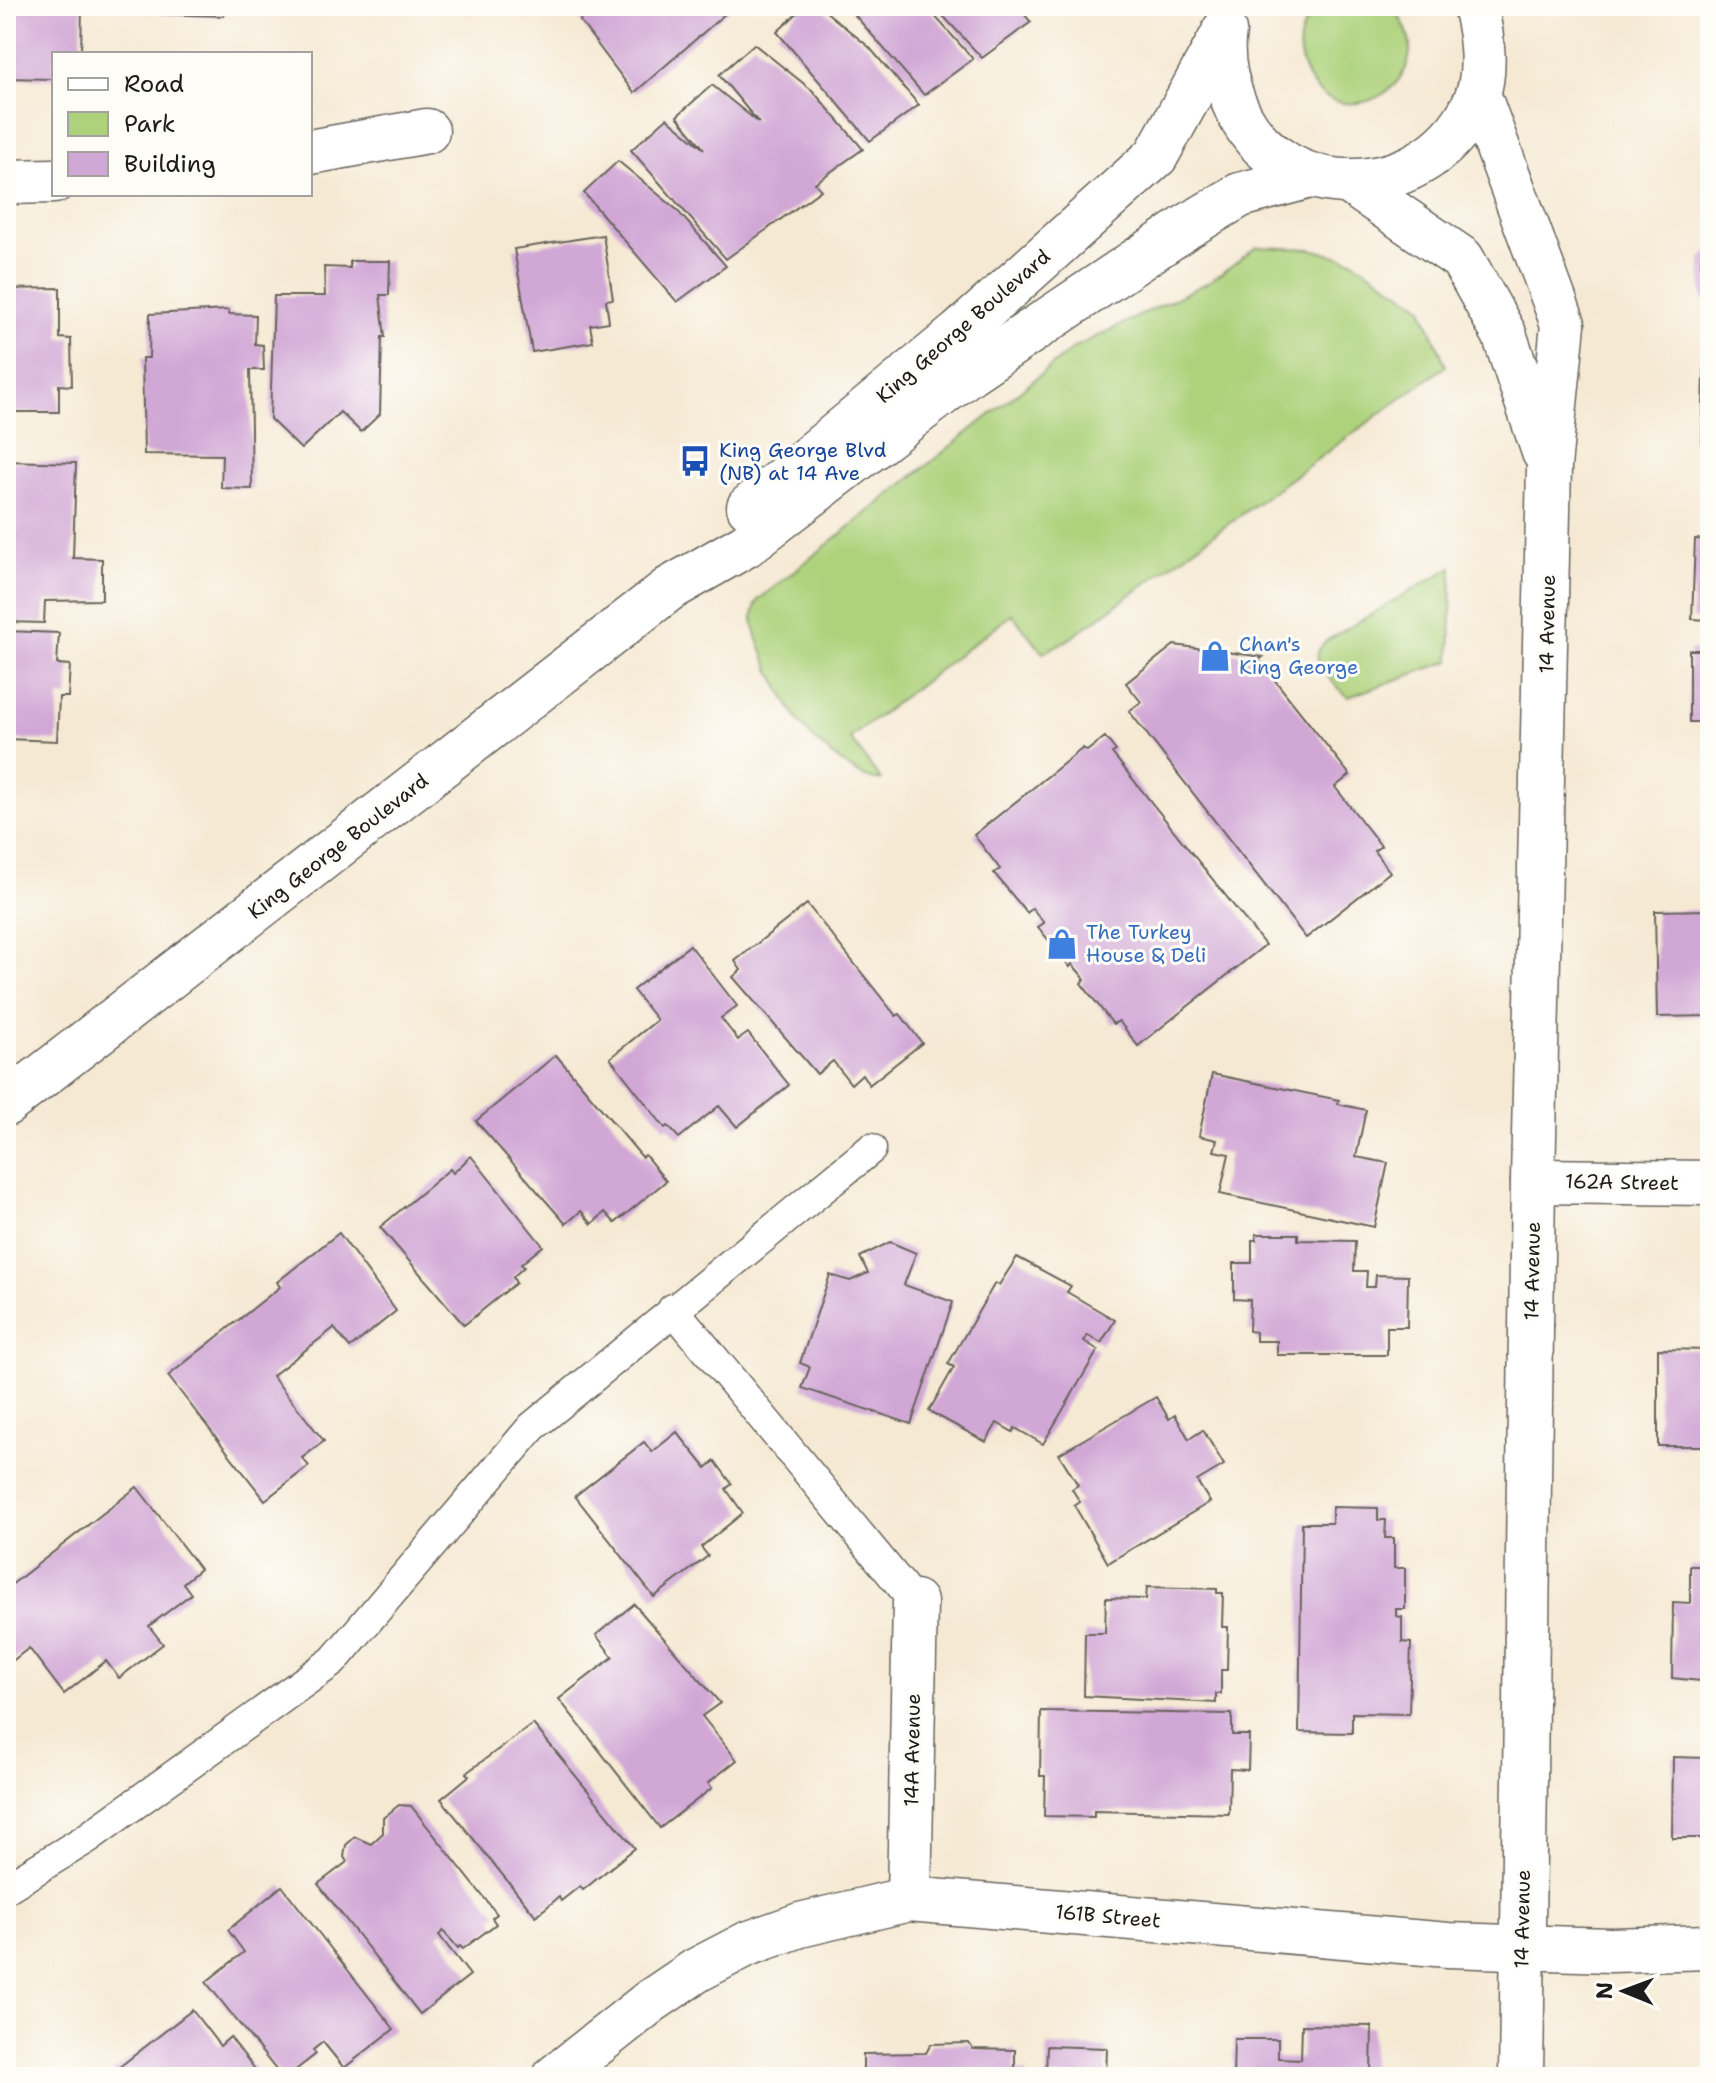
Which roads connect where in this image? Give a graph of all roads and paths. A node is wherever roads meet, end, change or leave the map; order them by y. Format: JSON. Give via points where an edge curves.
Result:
{"nodes":[{"id":1,"x":1475,"y":6,"type":"edge"},
{"id":2,"x":1512,"y":6,"type":"edge"},
{"id":3,"x":1228,"y":20,"type":"edge"},
{"id":4,"x":1483,"y":49,"type":"junction"},
{"id":5,"x":1478,"y":94,"type":"junction"},
{"id":6,"x":427,"y":131,"type":"dead end"},
{"id":7,"x":312,"y":152,"type":"edge"},
{"id":8,"x":1331,"y":180,"type":"junction"},
{"id":9,"x":52,"y":181,"type":"edge"},
{"id":10,"x":6,"y":182,"type":"edge"},
{"id":11,"x":1549,"y":466,"type":"junction"},
{"id":12,"x":669,"y":589,"type":"junction"},
{"id":13,"x":6,"y":1104,"type":"edge"},
{"id":14,"x":871,"y":1149,"type":"dead end"},
{"id":15,"x":1533,"y":1181,"type":"junction"},
{"id":16,"x":1710,"y":1183,"type":"edge"},
{"id":17,"x":673,"y":1309,"type":"junction"},
{"id":18,"x":915,"y":1602,"type":"joint"},
{"id":19,"x":6,"y":1888,"type":"edge"},
{"id":20,"x":909,"y":1899,"type":"junction"},
{"id":21,"x":1710,"y":1947,"type":"edge"},
{"id":22,"x":1522,"y":1949,"type":"junction"},
{"id":23,"x":555,"y":2077,"type":"edge"},
{"id":24,"x":1521,"y":2077,"type":"edge"}],
"edges":[{"from":1,"to":4,"type":"street"},
{"from":2,"to":4,"type":"street"},
{"from":3,"to":8,"type":"street","name":"14 Avenue","via":[[1225,80],[1242,121],[1271,154]]},
{"from":3,"to":12,"type":"street","name":"King George Boulevard","via":[[1156,156],[959,333],[729,523]]},
{"from":4,"to":5,"type":"street"},
{"from":5,"to":8,"type":"street","name":"King George Boulevard","via":[[1458,132],[1430,158],[1393,177]]},
{"from":5,"to":11,"type":"street","name":"14 Avenue","via":[[1563,324]]},
{"from":6,"to":7,"type":"street"},
{"from":8,"to":11,"type":"street","name":"14 Avenue","via":[[1462,259],[1504,334]]},
{"from":8,"to":12,"type":"street","name":"King George Boulevard","via":[[1240,195],[1188,226],[969,373],[746,545]]},
{"from":9,"to":10,"type":"street"},
{"from":11,"to":15,"type":"street","name":"14 Avenue"},
{"from":12,"to":13,"type":"street","name":"King George Boulevard"},
{"from":14,"to":17,"type":"lane"},
{"from":15,"to":16,"type":"street","name":"162A Street"},
{"from":15,"to":22,"type":"street","name":"14 Avenue"},
{"from":17,"to":18,"type":"lane"},
{"from":17,"to":19,"type":"lane","via":[[532,1427],[333,1661],[86,1839]]},
{"from":18,"to":20,"type":"street","name":"14A Avenue"},
{"from":20,"to":22,"type":"street","name":"161B Street"},
{"from":20,"to":23,"type":"street","name":"161B Street","via":[[800,1925],[747,1944],[663,1993]]},
{"from":21,"to":22,"type":"street","name":"161B Street"},
{"from":22,"to":24,"type":"street","name":"14 Avenue"}]}
